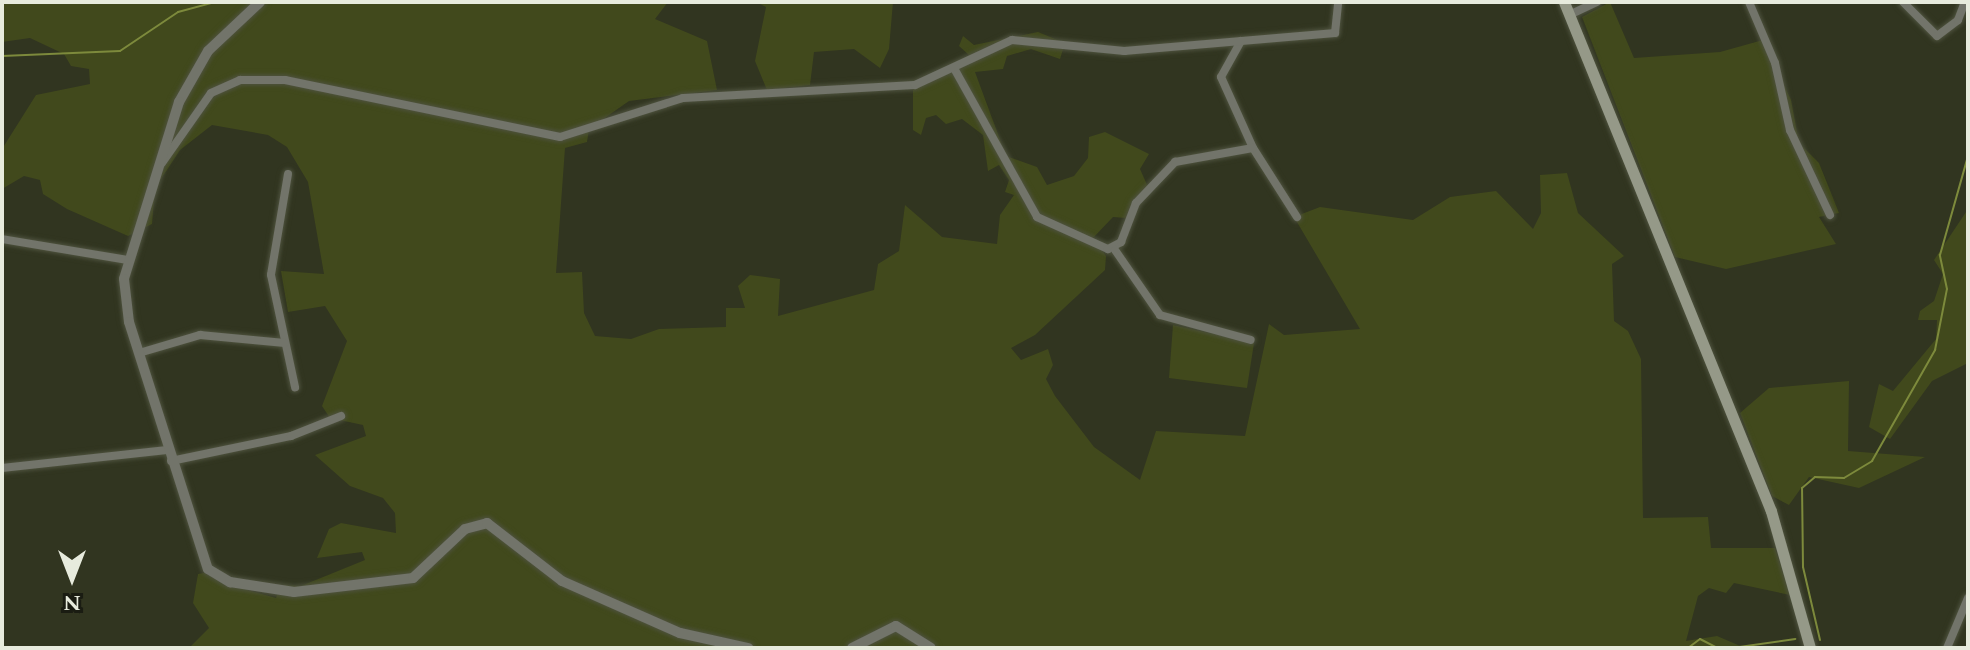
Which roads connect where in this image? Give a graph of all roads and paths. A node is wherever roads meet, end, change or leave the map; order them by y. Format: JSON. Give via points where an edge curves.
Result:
{"nodes":[{"id":1,"x":260,"y":2,"type":"edge"},
{"id":2,"x":1338,"y":2,"type":"edge"},
{"id":3,"x":1564,"y":2,"type":"edge"},
{"id":4,"x":1597,"y":2,"type":"edge"},
{"id":5,"x":1749,"y":2,"type":"edge"},
{"id":6,"x":1903,"y":2,"type":"edge"},
{"id":7,"x":1965,"y":2,"type":"edge"},
{"id":8,"x":1569,"y":15,"type":"junction"},
{"id":9,"x":1963,"y":20,"type":"edge"},
{"id":10,"x":1242,"y":41,"type":"junction"},
{"id":11,"x":955,"y":70,"type":"junction"},
{"id":12,"x":1253,"y":148,"type":"junction"},
{"id":13,"x":158,"y":166,"type":"junction"},
{"id":14,"x":288,"y":174,"type":"dead end"},
{"id":15,"x":1830,"y":215,"type":"dead end"},
{"id":16,"x":1297,"y":217,"type":"dead end"},
{"id":17,"x":2,"y":239,"type":"edge"},
{"id":18,"x":1115,"y":250,"type":"junction"},
{"id":19,"x":128,"y":260,"type":"junction"},
{"id":20,"x":1251,"y":340,"type":"dead end"},
{"id":21,"x":285,"y":343,"type":"junction"},
{"id":22,"x":139,"y":353,"type":"junction"},
{"id":23,"x":295,"y":387,"type":"dead end"},
{"id":24,"x":341,"y":416,"type":"dead end"},
{"id":25,"x":169,"y":456,"type":"junction"},
{"id":26,"x":2,"y":468,"type":"edge"},
{"id":27,"x":1968,"y":598,"type":"edge"},
{"id":28,"x":748,"y":648,"type":"edge"},
{"id":29,"x":852,"y":648,"type":"edge"},
{"id":30,"x":931,"y":648,"type":"edge"},
{"id":31,"x":1810,"y":648,"type":"edge"},
{"id":32,"x":1947,"y":648,"type":"edge"}],
"edges":[{"from":1,"to":13,"type":"street","via":[[208,51],[179,102]]},
{"from":2,"to":10,"type":"street","via":[[1335,33]]},
{"from":3,"to":8,"type":"main road"},
{"from":4,"to":8,"type":"street"},
{"from":5,"to":15,"type":"street","via":[[1775,63],[1790,130]]},
{"from":6,"to":9,"type":"street","via":[[1937,36]]},
{"from":7,"to":9,"type":"street"},
{"from":8,"to":31,"type":"main road","via":[[1771,511]]},
{"from":10,"to":11,"type":"street","via":[[1124,51],[1012,40]]},
{"from":10,"to":12,"type":"street","via":[[1221,77]]},
{"from":11,"to":13,"type":"street","via":[[915,85],[851,94],[683,98],[560,137],[285,80],[240,80],[211,93]]},
{"from":11,"to":18,"type":"street","via":[[1037,217]]},
{"from":12,"to":16,"type":"street"},
{"from":12,"to":18,"type":"street","via":[[1175,162],[1136,203]]},
{"from":13,"to":19,"type":"street"},
{"from":14,"to":21,"type":"street","via":[[271,275]]},
{"from":17,"to":19,"type":"street"},
{"from":18,"to":20,"type":"street","via":[[1160,315]]},
{"from":19,"to":22,"type":"street","via":[[124,297]]},
{"from":21,"to":22,"type":"street","via":[[200,335]]},
{"from":21,"to":23,"type":"street"},
{"from":22,"to":25,"type":"street"},
{"from":24,"to":25,"type":"street","via":[[291,436]]},
{"from":25,"to":26,"type":"street"},
{"from":25,"to":28,"type":"street","via":[[199,555],[230,582],[294,592],[413,578],[465,529],[487,523],[562,581],[680,633]]},
{"from":27,"to":32,"type":"street"},
{"from":29,"to":30,"type":"street","via":[[896,626]]}]}
